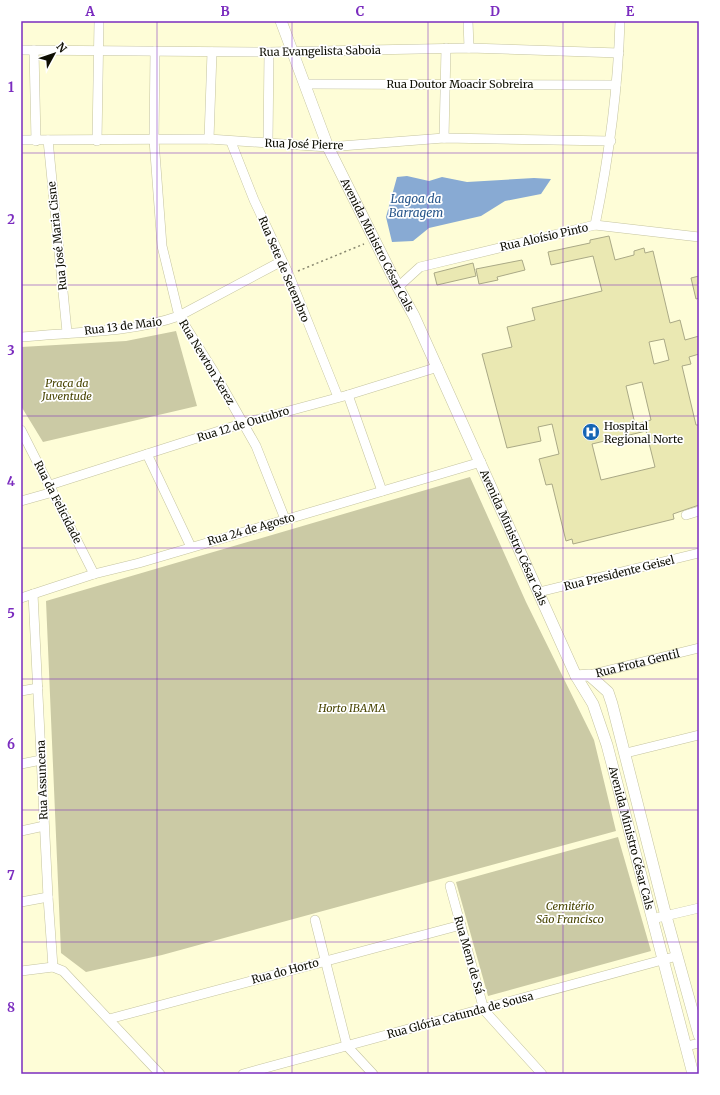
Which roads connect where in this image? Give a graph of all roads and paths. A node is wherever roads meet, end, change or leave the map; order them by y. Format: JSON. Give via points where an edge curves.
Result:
{"nodes":[{"id":1,"x":98,"y":21,"type":"edge"},
{"id":2,"x":281,"y":21,"type":"edge"},
{"id":3,"x":468,"y":21,"type":"edge"},
{"id":4,"x":620,"y":21,"type":"edge"},
{"id":5,"x":446,"y":48,"type":"junction"},
{"id":6,"x":469,"y":48,"type":"junction"},
{"id":7,"x":21,"y":50,"type":"edge"},
{"id":8,"x":34,"y":50,"type":"junction"},
{"id":9,"x":99,"y":51,"type":"junction"},
{"id":10,"x":155,"y":51,"type":"junction"},
{"id":11,"x":292,"y":51,"type":"junction"},
{"id":12,"x":212,"y":52,"type":"junction"},
{"id":13,"x":269,"y":52,"type":"junction"},
{"id":14,"x":619,"y":54,"type":"junction"},
{"id":15,"x":446,"y":83,"type":"junction"},
{"id":16,"x":304,"y":84,"type":"junction"},
{"id":17,"x":616,"y":85,"type":"junction"},
{"id":18,"x":444,"y":138,"type":"junction"},
{"id":19,"x":21,"y":140,"type":"edge"},
{"id":20,"x":48,"y":140,"type":"junction"},
{"id":21,"x":154,"y":140,"type":"junction"},
{"id":22,"x":209,"y":140,"type":"junction"},
{"id":23,"x":36,"y":141,"type":"junction"},
{"id":24,"x":97,"y":141,"type":"junction"},
{"id":25,"x":611,"y":141,"type":"junction"},
{"id":26,"x":231,"y":142,"type":"junction"},
{"id":27,"x":268,"y":142,"type":"junction"},
{"id":28,"x":328,"y":147,"type":"junction"},
{"id":29,"x":595,"y":225,"type":"junction"},
{"id":30,"x":699,"y":237,"type":"edge"},
{"id":31,"x":357,"y":246,"type":"dead end"},
{"id":32,"x":282,"y":261,"type":"junction"},
{"id":33,"x":288,"y":275,"type":"junction"},
{"id":34,"x":398,"y":288,"type":"junction"},
{"id":35,"x":179,"y":316,"type":"junction"},
{"id":36,"x":67,"y":332,"type":"junction"},
{"id":37,"x":21,"y":337,"type":"edge"},
{"id":38,"x":438,"y":367,"type":"junction"},
{"id":39,"x":348,"y":395,"type":"junction"},
{"id":40,"x":338,"y":396,"type":"junction"},
{"id":41,"x":244,"y":423,"type":"junction"},
{"id":42,"x":21,"y":430,"type":"edge"},
{"id":43,"x":147,"y":454,"type":"junction"},
{"id":44,"x":481,"y":462,"type":"junction"},
{"id":45,"x":51,"y":488,"type":"junction"},
{"id":46,"x":382,"y":491,"type":"junction"},
{"id":47,"x":21,"y":501,"type":"edge"},
{"id":48,"x":699,"y":511,"type":"edge"},
{"id":49,"x":686,"y":515,"type":"dead end"},
{"id":50,"x":285,"y":519,"type":"junction"},
{"id":51,"x":190,"y":547,"type":"junction"},
{"id":52,"x":699,"y":553,"type":"edge"},
{"id":53,"x":94,"y":574,"type":"junction"},
{"id":54,"x":539,"y":592,"type":"junction"},
{"id":55,"x":33,"y":594,"type":"junction"},
{"id":56,"x":21,"y":598,"type":"edge"},
{"id":57,"x":699,"y":648,"type":"edge"},
{"id":58,"x":588,"y":675,"type":"junction"},
{"id":59,"x":576,"y":676,"type":"junction"},
{"id":60,"x":38,"y":688,"type":"junction"},
{"id":61,"x":21,"y":691,"type":"edge"},
{"id":62,"x":699,"y":735,"type":"edge"},
{"id":63,"x":626,"y":753,"type":"junction"},
{"id":64,"x":41,"y":760,"type":"junction"},
{"id":65,"x":21,"y":764,"type":"edge"},
{"id":66,"x":44,"y":826,"type":"junction"},
{"id":67,"x":21,"y":831,"type":"edge"},
{"id":68,"x":450,"y":886,"type":"dead end"},
{"id":69,"x":48,"y":897,"type":"junction"},
{"id":70,"x":21,"y":902,"type":"edge"},
{"id":71,"x":699,"y":908,"type":"edge"},
{"id":72,"x":666,"y":916,"type":"junction"},
{"id":73,"x":652,"y":919,"type":"junction"},
{"id":74,"x":315,"y":920,"type":"dead end"},
{"id":75,"x":461,"y":925,"type":"junction"},
{"id":76,"x":677,"y":956,"type":"junction"},
{"id":77,"x":663,"y":959,"type":"junction"},
{"id":78,"x":325,"y":961,"type":"junction"},
{"id":79,"x":53,"y":966,"type":"junction"},
{"id":80,"x":21,"y":971,"type":"edge"},
{"id":81,"x":484,"y":1010,"type":"junction"},
{"id":82,"x":109,"y":1020,"type":"junction"},
{"id":83,"x":699,"y":1035,"type":"edge"},
{"id":84,"x":699,"y":1042,"type":"edge"},
{"id":85,"x":347,"y":1046,"type":"junction"},
{"id":86,"x":686,"y":1046,"type":"junction"},
{"id":87,"x":540,"y":1073,"type":"edge"},
{"id":88,"x":160,"y":1074,"type":"edge"},
{"id":89,"x":243,"y":1074,"type":"edge"},
{"id":90,"x":373,"y":1074,"type":"edge"},
{"id":91,"x":693,"y":1074,"type":"edge"}],
"edges":[{"from":1,"to":9,"type":"street"},
{"from":2,"to":11,"type":"main road","name":"Avenida Ministro César Cals"},
{"from":3,"to":6,"type":"street"},
{"from":4,"to":14,"type":"street"},
{"from":5,"to":6,"type":"street","name":"Rua Evangelista Saboia"},
{"from":5,"to":11,"type":"street","name":"Rua Evangelista Saboia"},
{"from":5,"to":15,"type":"street"},
{"from":6,"to":14,"type":"street","name":"Rua Evangelista Saboia"},
{"from":7,"to":8,"type":"street","name":"Rua Evangelista Saboia"},
{"from":8,"to":9,"type":"street","name":"Rua Evangelista Saboia"},
{"from":8,"to":23,"type":"street"},
{"from":9,"to":10,"type":"street","name":"Rua Evangelista Saboia"},
{"from":9,"to":24,"type":"street"},
{"from":10,"to":12,"type":"street","name":"Rua Evangelista Saboia"},
{"from":10,"to":21,"type":"street","name":"Rua Newton Xerez"},
{"from":11,"to":13,"type":"street","name":"Rua Evangelista Saboia"},
{"from":11,"to":16,"type":"main road","name":"Avenida Ministro César Cals"},
{"from":12,"to":13,"type":"street","name":"Rua Evangelista Saboia"},
{"from":12,"to":22,"type":"street"},
{"from":13,"to":27,"type":"street"},
{"from":14,"to":17,"type":"street"},
{"from":15,"to":16,"type":"street","name":"Rua Doutor Moacir Sobreira"},
{"from":15,"to":17,"type":"street","name":"Rua Doutor Moacir Sobreira"},
{"from":15,"to":18,"type":"street"},
{"from":16,"to":28,"type":"main road","name":"Avenida Ministro César Cals"},
{"from":17,"to":25,"type":"street"},
{"from":18,"to":25,"type":"street","name":"Rua José Pierre"},
{"from":18,"to":28,"type":"street","name":"Rua José Pierre"},
{"from":19,"to":23,"type":"street","name":"Rua José Pierre"},
{"from":20,"to":23,"type":"street","name":"Rua José Pierre"},
{"from":20,"to":24,"type":"street","name":"Rua José Pierre"},
{"from":20,"to":36,"type":"street","name":"Rua José Maria Cisne"},
{"from":21,"to":22,"type":"street","name":"Rua José Pierre"},
{"from":21,"to":24,"type":"street","name":"Rua José Pierre"},
{"from":21,"to":35,"type":"street","name":"Rua Newton Xerez","via":[[163,255]]},
{"from":22,"to":26,"type":"street","name":"Rua José Pierre"},
{"from":25,"to":29,"type":"street"},
{"from":26,"to":27,"type":"street","name":"Rua José Pierre"},
{"from":26,"to":32,"type":"street","name":"Rua Sete de Setembro"},
{"from":27,"to":28,"type":"street","name":"Rua José Pierre"},
{"from":28,"to":34,"type":"main road","name":"Avenida Ministro César Cals"},
{"from":29,"to":30,"type":"street","name":"Rua Aloísio Pinto"},
{"from":29,"to":34,"type":"street","name":"Rua Aloísio Pinto","via":[[420,267]]},
{"from":31,"to":33,"type":"path"},
{"from":32,"to":33,"type":"street","name":"Rua Sete de Setembro"},
{"from":32,"to":35,"type":"street","name":"Rua 13 de Maio"},
{"from":33,"to":40,"type":"street","name":"Rua Sete de Setembro"},
{"from":34,"to":38,"type":"main road","name":"Avenida Ministro César Cals"},
{"from":35,"to":36,"type":"street","name":"Rua 13 de Maio","via":[[162,322]]},
{"from":35,"to":41,"type":"street","name":"Rua Newton Xerez"},
{"from":36,"to":37,"type":"street","name":"Rua 13 de Maio"},
{"from":38,"to":39,"type":"street","name":"Rua 12 de Outubro"},
{"from":38,"to":44,"type":"main road","name":"Avenida Ministro César Cals"},
{"from":39,"to":40,"type":"street","name":"Rua 12 de Outubro"},
{"from":39,"to":46,"type":"street"},
{"from":40,"to":41,"type":"street","name":"Rua 12 de Outubro"},
{"from":41,"to":43,"type":"street","name":"Rua 12 de Outubro"},
{"from":41,"to":50,"type":"street","name":"Rua Newton Xerez","via":[[265,466]]},
{"from":42,"to":45,"type":"street","name":"Rua da Felicidade"},
{"from":43,"to":45,"type":"street","name":"Rua 12 de Outubro"},
{"from":43,"to":51,"type":"street"},
{"from":44,"to":46,"type":"street","name":"Rua 24 de Agosto"},
{"from":44,"to":54,"type":"main road","name":"Avenida Ministro César Cals"},
{"from":45,"to":47,"type":"street","name":"Rua 12 de Outubro"},
{"from":45,"to":53,"type":"street","name":"Rua da Felicidade"},
{"from":46,"to":50,"type":"street","name":"Rua 24 de Agosto"},
{"from":48,"to":49,"type":"street"},
{"from":50,"to":51,"type":"street","name":"Rua 24 de Agosto"},
{"from":51,"to":53,"type":"street","name":"Rua 24 de Agosto"},
{"from":52,"to":54,"type":"street","name":"Rua Presidente Geisel"},
{"from":53,"to":55,"type":"street","name":"Rua 24 de Agosto"},
{"from":54,"to":59,"type":"main road","name":"Avenida Ministro César Cals"},
{"from":55,"to":56,"type":"street","name":"Rua 24 de Agosto"},
{"from":55,"to":60,"type":"street","name":"Rua Assuncena"},
{"from":57,"to":58,"type":"street","name":"Rua Frota Gentil"},
{"from":58,"to":59,"type":"main road","name":"Rua Frota Gentil"},
{"from":58,"to":63,"type":"main road","name":"Avenida Ministro César Cals","via":[[608,692]]},
{"from":59,"to":73,"type":"main road","name":"Avenida Ministro César Cals","via":[[593,704],[608,745]]},
{"from":60,"to":61,"type":"street"},
{"from":60,"to":64,"type":"street","name":"Rua Assuncena"},
{"from":62,"to":63,"type":"street"},
{"from":63,"to":72,"type":"main road","name":"Avenida Ministro César Cals"},
{"from":64,"to":65,"type":"street"},
{"from":64,"to":66,"type":"street","name":"Rua Assuncena"},
{"from":66,"to":67,"type":"street"},
{"from":66,"to":69,"type":"street","name":"Rua Assuncena"},
{"from":68,"to":75,"type":"street","name":"Rua Mem de Sá"},
{"from":69,"to":70,"type":"street"},
{"from":69,"to":79,"type":"street","name":"Rua Assuncena"},
{"from":71,"to":72,"type":"street"},
{"from":72,"to":73,"type":"street"},
{"from":72,"to":76,"type":"main road","name":"Avenida Ministro César Cals"},
{"from":73,"to":77,"type":"main road","name":"Avenida Ministro César Cals"},
{"from":74,"to":78,"type":"street"},
{"from":75,"to":78,"type":"street","name":"Rua do Horto"},
{"from":75,"to":81,"type":"street","name":"Rua Mem de Sá"},
{"from":76,"to":77,"type":"street","name":"Rua Glória Catunda de Sousa"},
{"from":76,"to":83,"type":"main road","name":"Avenida Ministro César Cals"},
{"from":77,"to":81,"type":"street","name":"Rua Glória Catunda de Sousa"},
{"from":77,"to":86,"type":"main road","name":"Avenida Ministro César Cals"},
{"from":78,"to":82,"type":"street","name":"Rua do Horto"},
{"from":78,"to":85,"type":"street"},
{"from":79,"to":80,"type":"street"},
{"from":79,"to":82,"type":"street","via":[[63,971]]},
{"from":81,"to":85,"type":"street","name":"Rua Glória Catunda de Sousa"},
{"from":81,"to":87,"type":"street","name":"Rua Mem de Sá"},
{"from":82,"to":88,"type":"street"},
{"from":84,"to":86,"type":"street"},
{"from":85,"to":89,"type":"street","name":"Rua Glória Catunda de Sousa"},
{"from":85,"to":90,"type":"street"},
{"from":86,"to":91,"type":"main road","name":"Avenida Ministro César Cals"}]}
